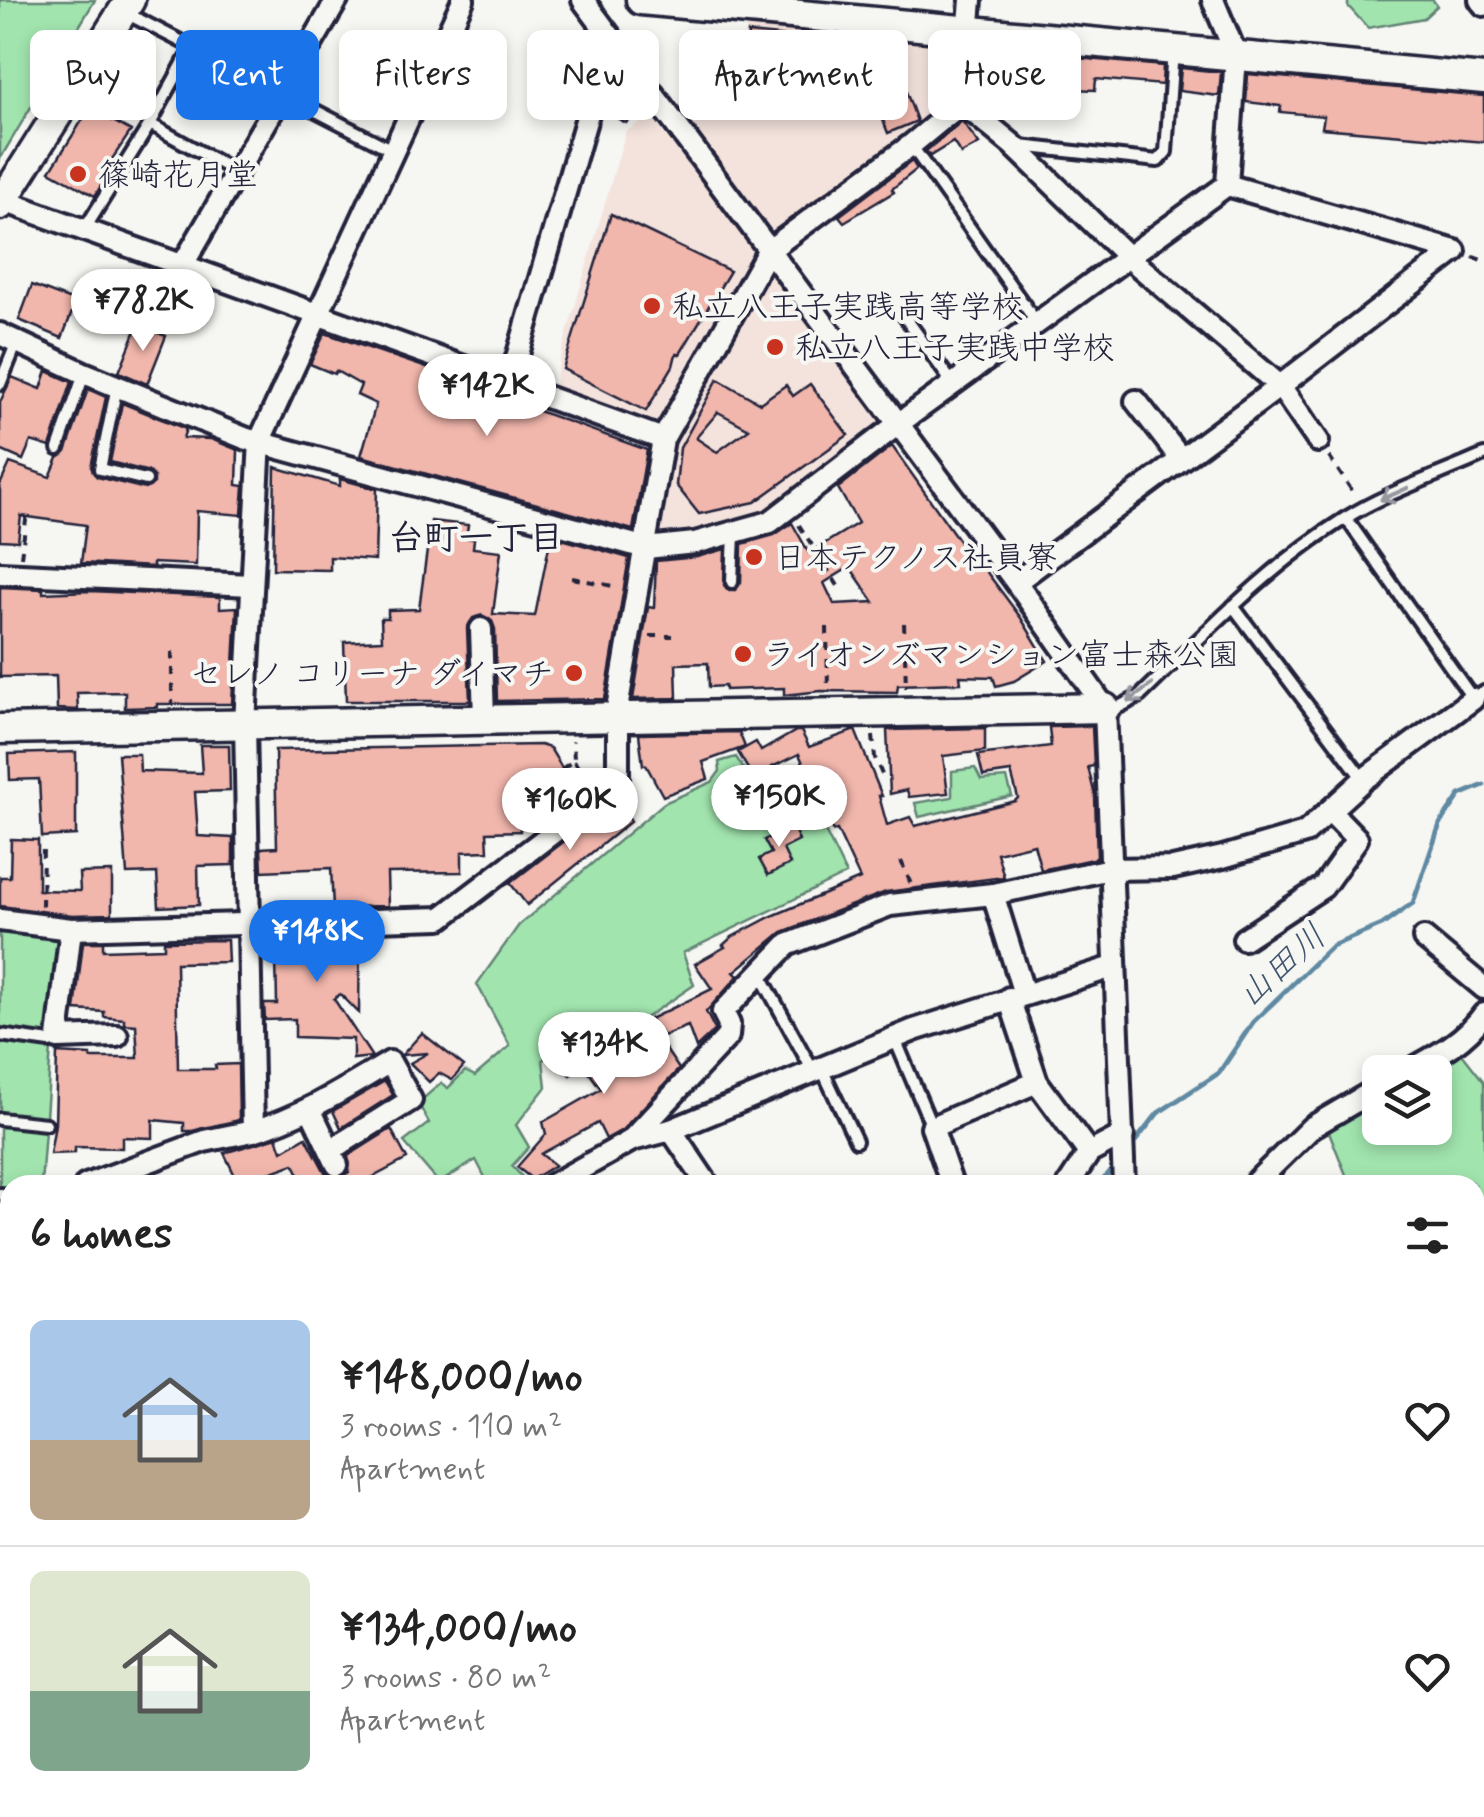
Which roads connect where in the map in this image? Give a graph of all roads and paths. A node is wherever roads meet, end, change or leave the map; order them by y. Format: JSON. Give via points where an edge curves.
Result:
{"nodes":[{"id":1,"x":337,"y":0,"type":"edge"},
{"id":2,"x":463,"y":0,"type":"edge"},
{"id":3,"x":583,"y":0,"type":"edge"},
{"id":4,"x":641,"y":0,"type":"edge"},
{"id":5,"x":971,"y":0,"type":"edge"},
{"id":6,"x":1213,"y":0,"type":"edge"},
{"id":7,"x":127,"y":6,"type":"edge"},
{"id":8,"x":794,"y":7,"type":"edge"},
{"id":9,"x":319,"y":30,"type":"edge"},
{"id":10,"x":604,"y":30,"type":"edge"},
{"id":11,"x":969,"y":30,"type":"joint"},
{"id":12,"x":176,"y":37,"type":"edge"},
{"id":13,"x":1081,"y":40,"type":"edge"},
{"id":14,"x":1173,"y":49,"type":"junction"},
{"id":15,"x":1236,"y":55,"type":"junction"},
{"id":16,"x":176,"y":76,"type":"edge"},
{"id":17,"x":1484,"y":79,"type":"edge"},
{"id":18,"x":659,"y":104,"type":"edge"},
{"id":19,"x":319,"y":112,"type":"edge"},
{"id":20,"x":266,"y":120,"type":"edge"},
{"id":21,"x":586,"y":120,"type":"edge"},
{"id":22,"x":942,"y":120,"type":"edge"},
{"id":23,"x":982,"y":120,"type":"edge"},
{"id":24,"x":150,"y":124,"type":"junction"},
{"id":25,"x":911,"y":146,"type":"junction"},
{"id":26,"x":1013,"y":146,"type":"junction"},
{"id":27,"x":392,"y":150,"type":"junction"},
{"id":28,"x":236,"y":172,"type":"junction"},
{"id":29,"x":1228,"y":184,"type":"junction"},
{"id":30,"x":2,"y":203,"type":"edge"},
{"id":31,"x":83,"y":231,"type":"junction"},
{"id":32,"x":768,"y":250,"type":"junction"},
{"id":33,"x":1128,"y":257,"type":"junction"},
{"id":34,"x":182,"y":266,"type":"junction"},
{"id":35,"x":902,"y":313,"type":"dead end"},
{"id":36,"x":316,"y":315,"type":"junction"},
{"id":37,"x":1037,"y":322,"type":"junction"},
{"id":38,"x":9,"y":338,"type":"edge"},
{"id":39,"x":84,"y":373,"type":"junction"},
{"id":40,"x":0,"y":384,"type":"edge"},
{"id":41,"x":509,"y":385,"type":"junction"},
{"id":42,"x":954,"y":385,"type":"junction"},
{"id":43,"x":117,"y":386,"type":"junction"},
{"id":44,"x":1280,"y":386,"type":"junction"},
{"id":45,"x":1136,"y":401,"type":"dead end"},
{"id":46,"x":898,"y":424,"type":"junction"},
{"id":47,"x":663,"y":439,"type":"junction"},
{"id":48,"x":260,"y":440,"type":"junction"},
{"id":49,"x":1318,"y":441,"type":"joint"},
{"id":50,"x":58,"y":449,"type":"dead end"},
{"id":51,"x":1484,"y":456,"type":"edge"},
{"id":52,"x":1181,"y":460,"type":"junction"},
{"id":53,"x":146,"y":480,"type":"dead end"},
{"id":54,"x":1355,"y":496,"type":"dead end"},
{"id":55,"x":789,"y":508,"type":"junction"},
{"id":56,"x":27,"y":513,"type":"dead end"},
{"id":57,"x":1346,"y":518,"type":"junction"},
{"id":58,"x":734,"y":532,"type":"junction"},
{"id":59,"x":646,"y":548,"type":"junction"},
{"id":60,"x":10,"y":570,"type":"edge"},
{"id":61,"x":572,"y":578,"type":"dead end"},
{"id":62,"x":732,"y":582,"type":"dead end"},
{"id":63,"x":1016,"y":582,"type":"junction"},
{"id":64,"x":251,"y":585,"type":"junction"},
{"id":65,"x":632,"y":590,"type":"dead end"},
{"id":66,"x":842,"y":592,"type":"dead end"},
{"id":67,"x":1233,"y":606,"type":"junction"},
{"id":68,"x":904,"y":623,"type":"dead end"},
{"id":69,"x":826,"y":627,"type":"dead end"},
{"id":70,"x":481,"y":629,"type":"dead end"},
{"id":71,"x":630,"y":636,"type":"junction"},
{"id":72,"x":673,"y":636,"type":"dead end"},
{"id":73,"x":172,"y":652,"type":"dead end"},
{"id":74,"x":1479,"y":695,"type":"edge"},
{"id":75,"x":906,"y":696,"type":"dead end"},
{"id":76,"x":828,"y":698,"type":"dead end"},
{"id":77,"x":1105,"y":708,"type":"junction"},
{"id":78,"x":617,"y":716,"type":"junction"},
{"id":79,"x":484,"y":718,"type":"junction"},
{"id":80,"x":872,"y":722,"type":"dead end"},
{"id":81,"x":245,"y":724,"type":"junction"},
{"id":82,"x":172,"y":726,"type":"junction"},
{"id":83,"x":0,"y":729,"type":"edge"},
{"id":84,"x":572,"y":731,"type":"dead end"},
{"id":85,"x":574,"y":760,"type":"junction"},
{"id":86,"x":562,"y":768,"type":"dead end"},
{"id":87,"x":884,"y":776,"type":"dead end"},
{"id":88,"x":1363,"y":780,"type":"junction"},
{"id":89,"x":520,"y":808,"type":"dead end"},
{"id":90,"x":1330,"y":811,"type":"junction"},
{"id":91,"x":43,"y":848,"type":"dead end"},
{"id":92,"x":900,"y":862,"type":"dead end"},
{"id":93,"x":1110,"y":870,"type":"junction"},
{"id":94,"x":993,"y":894,"type":"junction"},
{"id":95,"x":920,"y":902,"type":"junction"},
{"id":96,"x":0,"y":920,"type":"edge"},
{"id":97,"x":42,"y":921,"type":"dead end"},
{"id":98,"x":250,"y":924,"type":"junction"},
{"id":99,"x":71,"y":929,"type":"junction"},
{"id":100,"x":1424,"y":938,"type":"dead end"},
{"id":101,"x":1244,"y":939,"type":"dead end"},
{"id":102,"x":1113,"y":966,"type":"junction"},
{"id":103,"x":760,"y":974,"type":"junction"},
{"id":104,"x":1484,"y":988,"type":"edge"},
{"id":105,"x":1016,"y":996,"type":"junction"},
{"id":106,"x":1484,"y":1014,"type":"edge"},
{"id":107,"x":0,"y":1035,"type":"edge"},
{"id":108,"x":117,"y":1036,"type":"dead end"},
{"id":109,"x":895,"y":1038,"type":"junction"},
{"id":110,"x":50,"y":1042,"type":"dead end"},
{"id":111,"x":1437,"y":1055,"type":"edge"},
{"id":112,"x":817,"y":1069,"type":"junction"},
{"id":113,"x":1037,"y":1082,"type":"junction"},
{"id":114,"x":1362,"y":1098,"type":"edge"},
{"id":115,"x":310,"y":1109,"type":"junction"},
{"id":116,"x":0,"y":1120,"type":"edge"},
{"id":117,"x":46,"y":1124,"type":"dead end"},
{"id":118,"x":932,"y":1126,"type":"junction"},
{"id":119,"x":671,"y":1130,"type":"junction"},
{"id":120,"x":253,"y":1131,"type":"junction"},
{"id":121,"x":1124,"y":1136,"type":"junction"},
{"id":122,"x":630,"y":1141,"type":"junction"},
{"id":123,"x":856,"y":1141,"type":"dead end"},
{"id":124,"x":1089,"y":1153,"type":"junction"},
{"id":125,"x":113,"y":1175,"type":"edge"},
{"id":126,"x":570,"y":1175,"type":"edge"},
{"id":127,"x":701,"y":1175,"type":"edge"},
{"id":128,"x":949,"y":1175,"type":"edge"},
{"id":129,"x":1075,"y":1175,"type":"edge"},
{"id":130,"x":1124,"y":1175,"type":"edge"},
{"id":131,"x":1263,"y":1175,"type":"edge"}],
"edges":[{"from":1,"to":9,"type":"street"},
{"from":2,"to":27,"type":"street"},
{"from":3,"to":10,"type":"street"},
{"from":4,"to":8,"type":"street"},
{"from":5,"to":11,"type":"street"},
{"from":6,"to":15,"type":"street"},
{"from":7,"to":12,"type":"lane"},
{"from":7,"to":30,"type":"street"},
{"from":8,"to":11,"type":"street"},
{"from":13,"to":14,"type":"street"},
{"from":14,"to":15,"type":"street"},
{"from":14,"to":26,"type":"lane","via":[[1166,152],[1158,161]]},
{"from":15,"to":17,"type":"street"},
{"from":15,"to":29,"type":"street"},
{"from":16,"to":24,"type":"lane"},
{"from":18,"to":32,"type":"street"},
{"from":19,"to":27,"type":"lane"},
{"from":20,"to":28,"type":"street"},
{"from":21,"to":41,"type":"street"},
{"from":22,"to":25,"type":"street"},
{"from":23,"to":26,"type":"street"},
{"from":24,"to":28,"type":"lane"},
{"from":24,"to":31,"type":"lane"},
{"from":25,"to":32,"type":"street"},
{"from":25,"to":37,"type":"lane"},
{"from":26,"to":33,"type":"street"},
{"from":27,"to":36,"type":"street"},
{"from":28,"to":34,"type":"street"},
{"from":29,"to":33,"type":"street"},
{"from":29,"to":44,"type":"street","via":[[1454,252]]},
{"from":30,"to":31,"type":"street"},
{"from":31,"to":34,"type":"street"},
{"from":32,"to":46,"type":"street"},
{"from":32,"to":47,"type":"street"},
{"from":33,"to":37,"type":"street"},
{"from":33,"to":44,"type":"street"},
{"from":34,"to":36,"type":"street"},
{"from":35,"to":42,"type":"lane"},
{"from":36,"to":41,"type":"street"},
{"from":36,"to":48,"type":"street"},
{"from":37,"to":42,"type":"street"},
{"from":38,"to":39,"type":"street"},
{"from":38,"to":40,"type":"lane"},
{"from":39,"to":43,"type":"street"},
{"from":39,"to":50,"type":"lane"},
{"from":41,"to":47,"type":"street"},
{"from":42,"to":46,"type":"street"},
{"from":43,"to":48,"type":"street"},
{"from":43,"to":53,"type":"lane","via":[[100,469]]},
{"from":44,"to":49,"type":"street"},
{"from":44,"to":52,"type":"street"},
{"from":45,"to":52,"type":"street"},
{"from":46,"to":55,"type":"street"},
{"from":46,"to":63,"type":"street"},
{"from":47,"to":59,"type":"street"},
{"from":48,"to":59,"type":"street"},
{"from":48,"to":64,"type":"street"},
{"from":49,"to":54,"type":"path"},
{"from":51,"to":57,"type":"lane","one_way":true},
{"from":52,"to":63,"type":"street"},
{"from":55,"to":58,"type":"street","via":[[770,522]]},
{"from":55,"to":66,"type":"path"},
{"from":56,"to":60,"type":"path"},
{"from":57,"to":67,"type":"lane","via":[[1280,563]]},
{"from":57,"to":74,"type":"lane"},
{"from":58,"to":59,"type":"street"},
{"from":58,"to":62,"type":"lane"},
{"from":59,"to":71,"type":"street"},
{"from":60,"to":64,"type":"street"},
{"from":61,"to":65,"type":"path"},
{"from":63,"to":77,"type":"street"},
{"from":64,"to":81,"type":"street"},
{"from":67,"to":77,"type":"lane","one_way":true,"via":[[1140,696]]},
{"from":67,"to":88,"type":"lane"},
{"from":68,"to":75,"type":"path"},
{"from":69,"to":76,"type":"path"},
{"from":70,"to":79,"type":"street"},
{"from":71,"to":72,"type":"path"},
{"from":71,"to":78,"type":"street"},
{"from":73,"to":82,"type":"path"},
{"from":74,"to":88,"type":"street"},
{"from":77,"to":78,"type":"street"},
{"from":77,"to":93,"type":"street"},
{"from":78,"to":79,"type":"street"},
{"from":78,"to":98,"type":"street","via":[[618,783],[441,918]]},
{"from":79,"to":81,"type":"street"},
{"from":80,"to":87,"type":"path"},
{"from":81,"to":82,"type":"street"},
{"from":81,"to":98,"type":"street"},
{"from":82,"to":83,"type":"street"},
{"from":84,"to":85,"type":"path"},
{"from":85,"to":86,"type":"path"},
{"from":85,"to":89,"type":"path","via":[[582,775],[550,800]]},
{"from":88,"to":90,"type":"street"},
{"from":90,"to":93,"type":"street","via":[[1306,833],[1223,858]]},
{"from":90,"to":101,"type":"street","via":[[1357,839],[1323,886]]},
{"from":91,"to":97,"type":"path"},
{"from":92,"to":95,"type":"path"},
{"from":93,"to":94,"type":"street"},
{"from":93,"to":102,"type":"street"},
{"from":94,"to":95,"type":"street"},
{"from":94,"to":105,"type":"street"},
{"from":95,"to":103,"type":"street","via":[[890,905],[787,945]]},
{"from":96,"to":99,"type":"street"},
{"from":98,"to":99,"type":"street"},
{"from":98,"to":120,"type":"street"},
{"from":99,"to":108,"type":"street","via":[[58,1038]]},
{"from":100,"to":104,"type":"street"},
{"from":102,"to":105,"type":"street"},
{"from":102,"to":121,"type":"street"},
{"from":103,"to":112,"type":"lane"},
{"from":103,"to":122,"type":"street","via":[[723,1012],[728,1036]]},
{"from":105,"to":109,"type":"street"},
{"from":105,"to":113,"type":"street"},
{"from":106,"to":111,"type":"street"},
{"from":107,"to":110,"type":"lane"},
{"from":109,"to":112,"type":"street"},
{"from":109,"to":118,"type":"lane"},
{"from":112,"to":119,"type":"street"},
{"from":112,"to":123,"type":"lane"},
{"from":113,"to":118,"type":"street"},
{"from":113,"to":124,"type":"street"},
{"from":114,"to":131,"type":"street","via":[[1312,1127]]},
{"from":115,"to":115,"type":"street","via":[[390,1062],[411,1100],[334,1158]]},
{"from":115,"to":120,"type":"street"},
{"from":116,"to":117,"type":"lane"},
{"from":118,"to":128,"type":"street"},
{"from":119,"to":122,"type":"street"},
{"from":119,"to":127,"type":"street"},
{"from":120,"to":125,"type":"street","via":[[204,1141]]},
{"from":121,"to":124,"type":"street"},
{"from":121,"to":130,"type":"street"},
{"from":122,"to":126,"type":"street"},
{"from":124,"to":129,"type":"street"}]}
